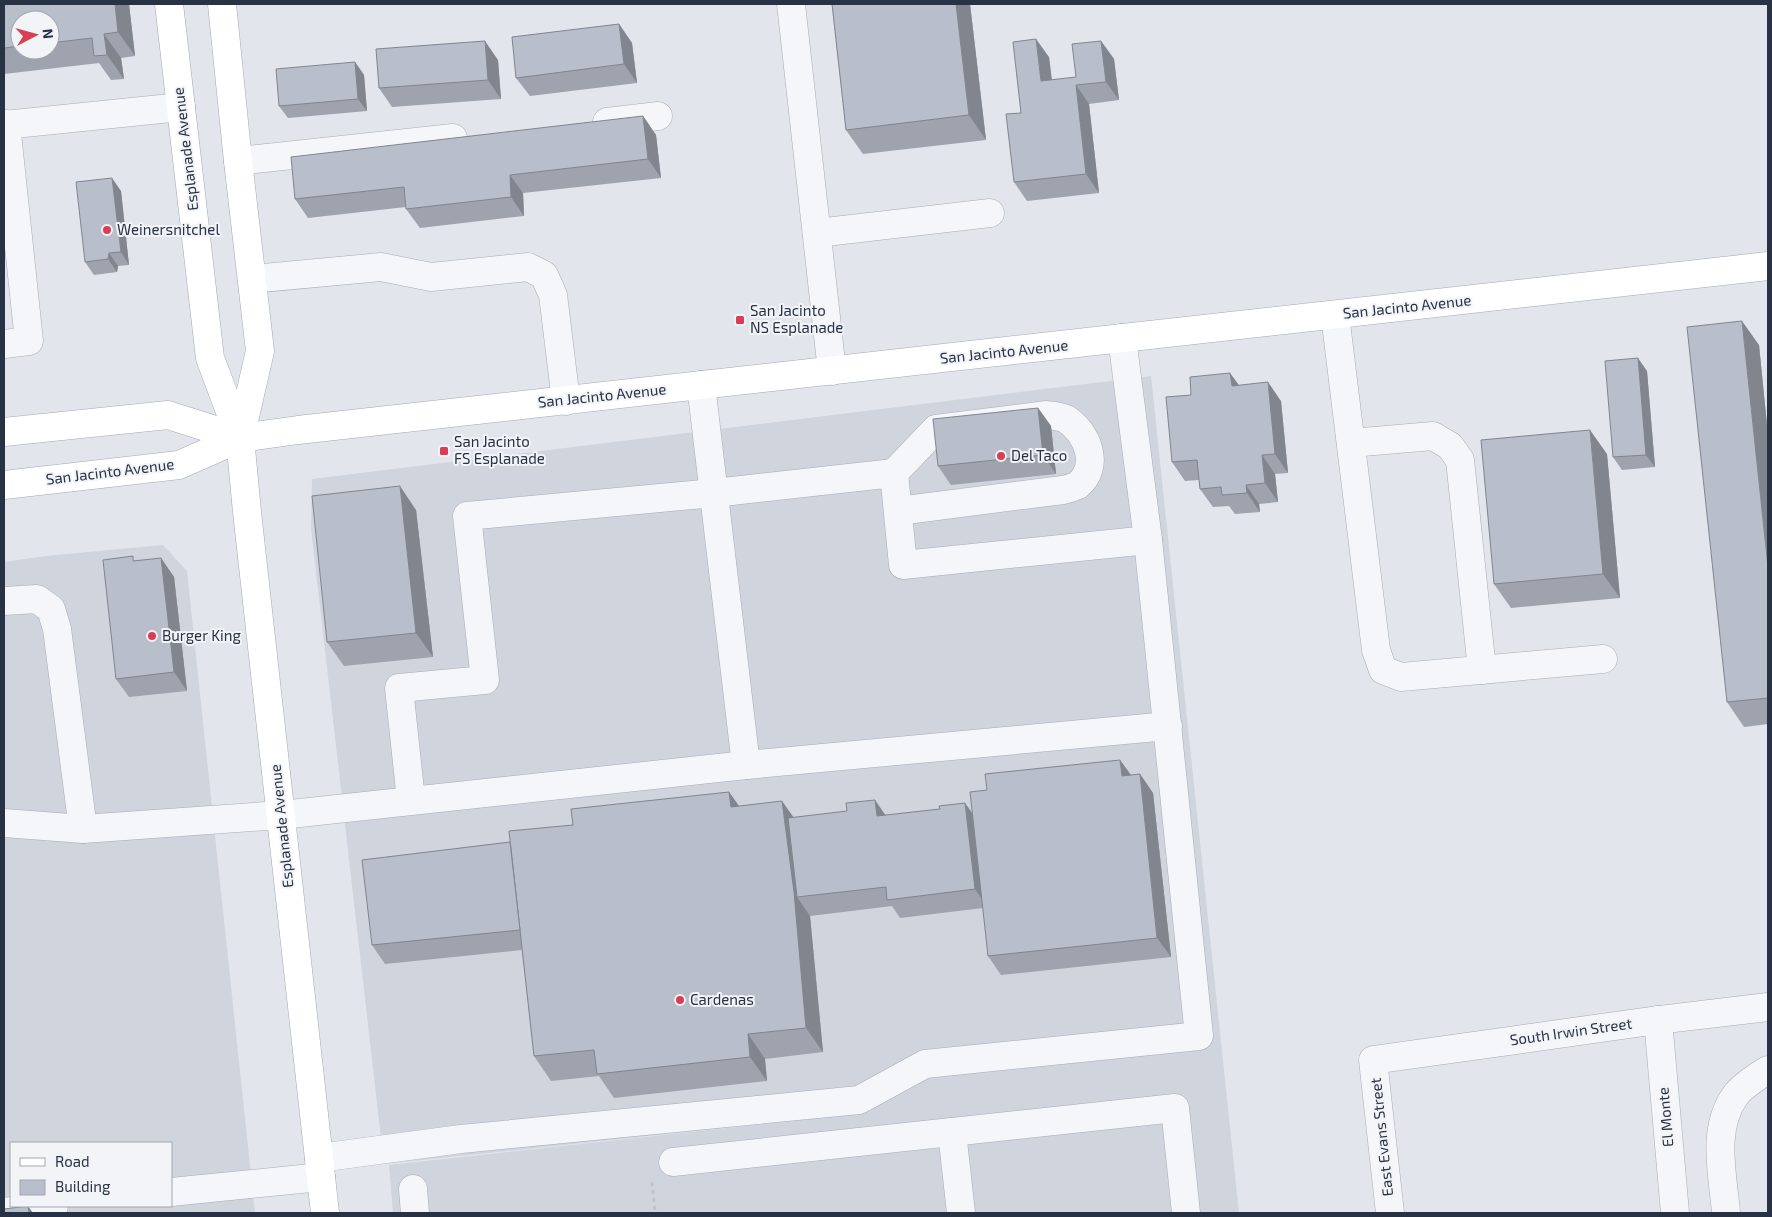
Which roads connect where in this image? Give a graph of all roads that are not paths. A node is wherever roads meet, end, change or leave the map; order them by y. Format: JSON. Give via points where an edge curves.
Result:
{"nodes":[{"id":1,"x":169,"y":4,"type":"edge"},
{"id":2,"x":222,"y":4,"type":"edge"},
{"id":3,"x":791,"y":4,"type":"edge"},
{"id":4,"x":181,"y":107,"type":"junction"},
{"id":5,"x":658,"y":116,"type":"dead end"},
{"id":6,"x":5,"y":125,"type":"edge"},
{"id":7,"x":580,"y":125,"type":"edge"},
{"id":8,"x":482,"y":135,"type":"edge"},
{"id":9,"x":238,"y":162,"type":"junction"},
{"id":10,"x":990,"y":213,"type":"dead end"},
{"id":11,"x":817,"y":234,"type":"junction"},
{"id":12,"x":1768,"y":266,"type":"edge"},
{"id":13,"x":252,"y":279,"type":"junction"},
{"id":14,"x":1335,"y":315,"type":"junction"},
{"id":15,"x":1122,"y":338,"type":"junction"},
{"id":16,"x":4,"y":344,"type":"edge"},
{"id":17,"x":832,"y":371,"type":"junction"},
{"id":18,"x":701,"y":385,"type":"junction"},
{"id":19,"x":566,"y":401,"type":"junction"},
{"id":20,"x":4,"y":432,"type":"edge"},
{"id":21,"x":240,"y":438,"type":"junction"},
{"id":22,"x":1351,"y":443,"type":"junction"},
{"id":23,"x":894,"y":472,"type":"junction"},
{"id":24,"x":4,"y":485,"type":"edge"},
{"id":25,"x":714,"y":493,"type":"junction"},
{"id":26,"x":898,"y":511,"type":"junction"},
{"id":27,"x":1148,"y":540,"type":"junction"},
{"id":28,"x":4,"y":601,"type":"edge"},
{"id":29,"x":1603,"y":659,"type":"dead end"},
{"id":30,"x":1482,"y":670,"type":"junction"},
{"id":31,"x":1168,"y":726,"type":"junction"},
{"id":32,"x":746,"y":765,"type":"junction"},
{"id":33,"x":411,"y":800,"type":"junction"},
{"id":34,"x":281,"y":815,"type":"junction"},
{"id":35,"x":4,"y":823,"type":"edge"},
{"id":36,"x":82,"y":829,"type":"junction"},
{"id":37,"x":1768,"y":1007,"type":"edge"},
{"id":38,"x":1658,"y":1020,"type":"junction"},
{"id":39,"x":1373,"y":1060,"type":"joint"},
{"id":40,"x":1768,"y":1070,"type":"edge"},
{"id":41,"x":952,"y":1132,"type":"junction"},
{"id":42,"x":673,"y":1162,"type":"dead end"},
{"id":43,"x":320,"y":1168,"type":"junction"},
{"id":44,"x":172,"y":1192,"type":"edge"},
{"id":45,"x":46,"y":1207,"type":"edge"},
{"id":46,"x":4,"y":1212,"type":"edge"},
{"id":47,"x":325,"y":1213,"type":"edge"},
{"id":48,"x":961,"y":1213,"type":"edge"},
{"id":49,"x":1186,"y":1213,"type":"edge"},
{"id":50,"x":1390,"y":1213,"type":"edge"},
{"id":51,"x":1675,"y":1213,"type":"edge"},
{"id":52,"x":1726,"y":1213,"type":"edge"}],
"edges":[{"from":1,"to":4,"type":"main road","name":"Esplanade Avenue"},
{"from":2,"to":9,"type":"main road","name":"Esplanade Avenue"},
{"from":3,"to":11,"type":"street"},
{"from":4,"to":6,"type":"street"},
{"from":4,"to":21,"type":"main road","name":"Esplanade Avenue","via":[[210,358]]},
{"from":5,"to":7,"type":"street"},
{"from":6,"to":16,"type":"street","via":[[29,341]]},
{"from":8,"to":9,"type":"street"},
{"from":9,"to":13,"type":"main road","name":"Esplanade Avenue"},
{"from":10,"to":11,"type":"street"},
{"from":11,"to":17,"type":"street"},
{"from":12,"to":14,"type":"main road","name":"San Jacinto Avenue"},
{"from":13,"to":19,"type":"street","via":[[381,267],[431,277],[528,267],[544,275],[553,295]]},
{"from":13,"to":21,"type":"main road","name":"Esplanade Avenue","via":[[260,351]]},
{"from":14,"to":15,"type":"main road","name":"San Jacinto Avenue"},
{"from":14,"to":22,"type":"street"},
{"from":15,"to":17,"type":"main road","name":"San Jacinto Avenue"},
{"from":15,"to":27,"type":"street"},
{"from":17,"to":18,"type":"main road","name":"San Jacinto Avenue"},
{"from":18,"to":19,"type":"main road","name":"San Jacinto Avenue"},
{"from":18,"to":25,"type":"street"},
{"from":19,"to":21,"type":"main road","name":"San Jacinto Avenue"},
{"from":20,"to":21,"type":"main road","name":"San Jacinto Avenue","via":[[168,415]]},
{"from":21,"to":24,"type":"main road","name":"San Jacinto Avenue","via":[[179,465]]},
{"from":21,"to":34,"type":"main road","name":"Esplanade Avenue"},
{"from":22,"to":30,"type":"street","via":[[1376,650],[1383,670],[1401,677]]},
{"from":22,"to":30,"type":"street","via":[[1434,436],[1450,446],[1460,460]]},
{"from":23,"to":25,"type":"street"},
{"from":23,"to":26,"type":"street"},
{"from":23,"to":26,"type":"street","via":[[936,429],[1047,415],[1064,418],[1076,426],[1090,456],[1090,468],[1085,476],[1077,485],[1063,490]]},
{"from":25,"to":32,"type":"street"},
{"from":25,"to":33,"type":"street","via":[[467,516],[485,680],[399,688]]},
{"from":26,"to":27,"type":"street","via":[[903,565]]},
{"from":27,"to":31,"type":"street"},
{"from":28,"to":36,"type":"street","via":[[37,599],[51,609],[58,628]]},
{"from":29,"to":30,"type":"street"},
{"from":31,"to":32,"type":"street"},
{"from":31,"to":43,"type":"street","via":[[1200,1036],[925,1064],[859,1100],[461,1139]]},
{"from":32,"to":33,"type":"street"},
{"from":33,"to":34,"type":"street"},
{"from":34,"to":36,"type":"street"},
{"from":34,"to":43,"type":"main road","name":"Esplanade Avenue"},
{"from":35,"to":36,"type":"street"},
{"from":37,"to":38,"type":"street","name":"South Irwin Street"},
{"from":38,"to":39,"type":"street","name":"South Irwin Street"},
{"from":38,"to":51,"type":"street","name":"El Monte"},
{"from":39,"to":50,"type":"street","name":"East Evans Street"},
{"from":40,"to":52,"type":"street","via":[[1736,1094],[1723,1118],[1720,1142]]},
{"from":41,"to":42,"type":"street"},
{"from":41,"to":48,"type":"street"},
{"from":41,"to":49,"type":"street","via":[[1175,1108]]},
{"from":43,"to":44,"type":"street"},
{"from":43,"to":47,"type":"main road","name":"Esplanade Avenue"},
{"from":45,"to":46,"type":"street"}]}
